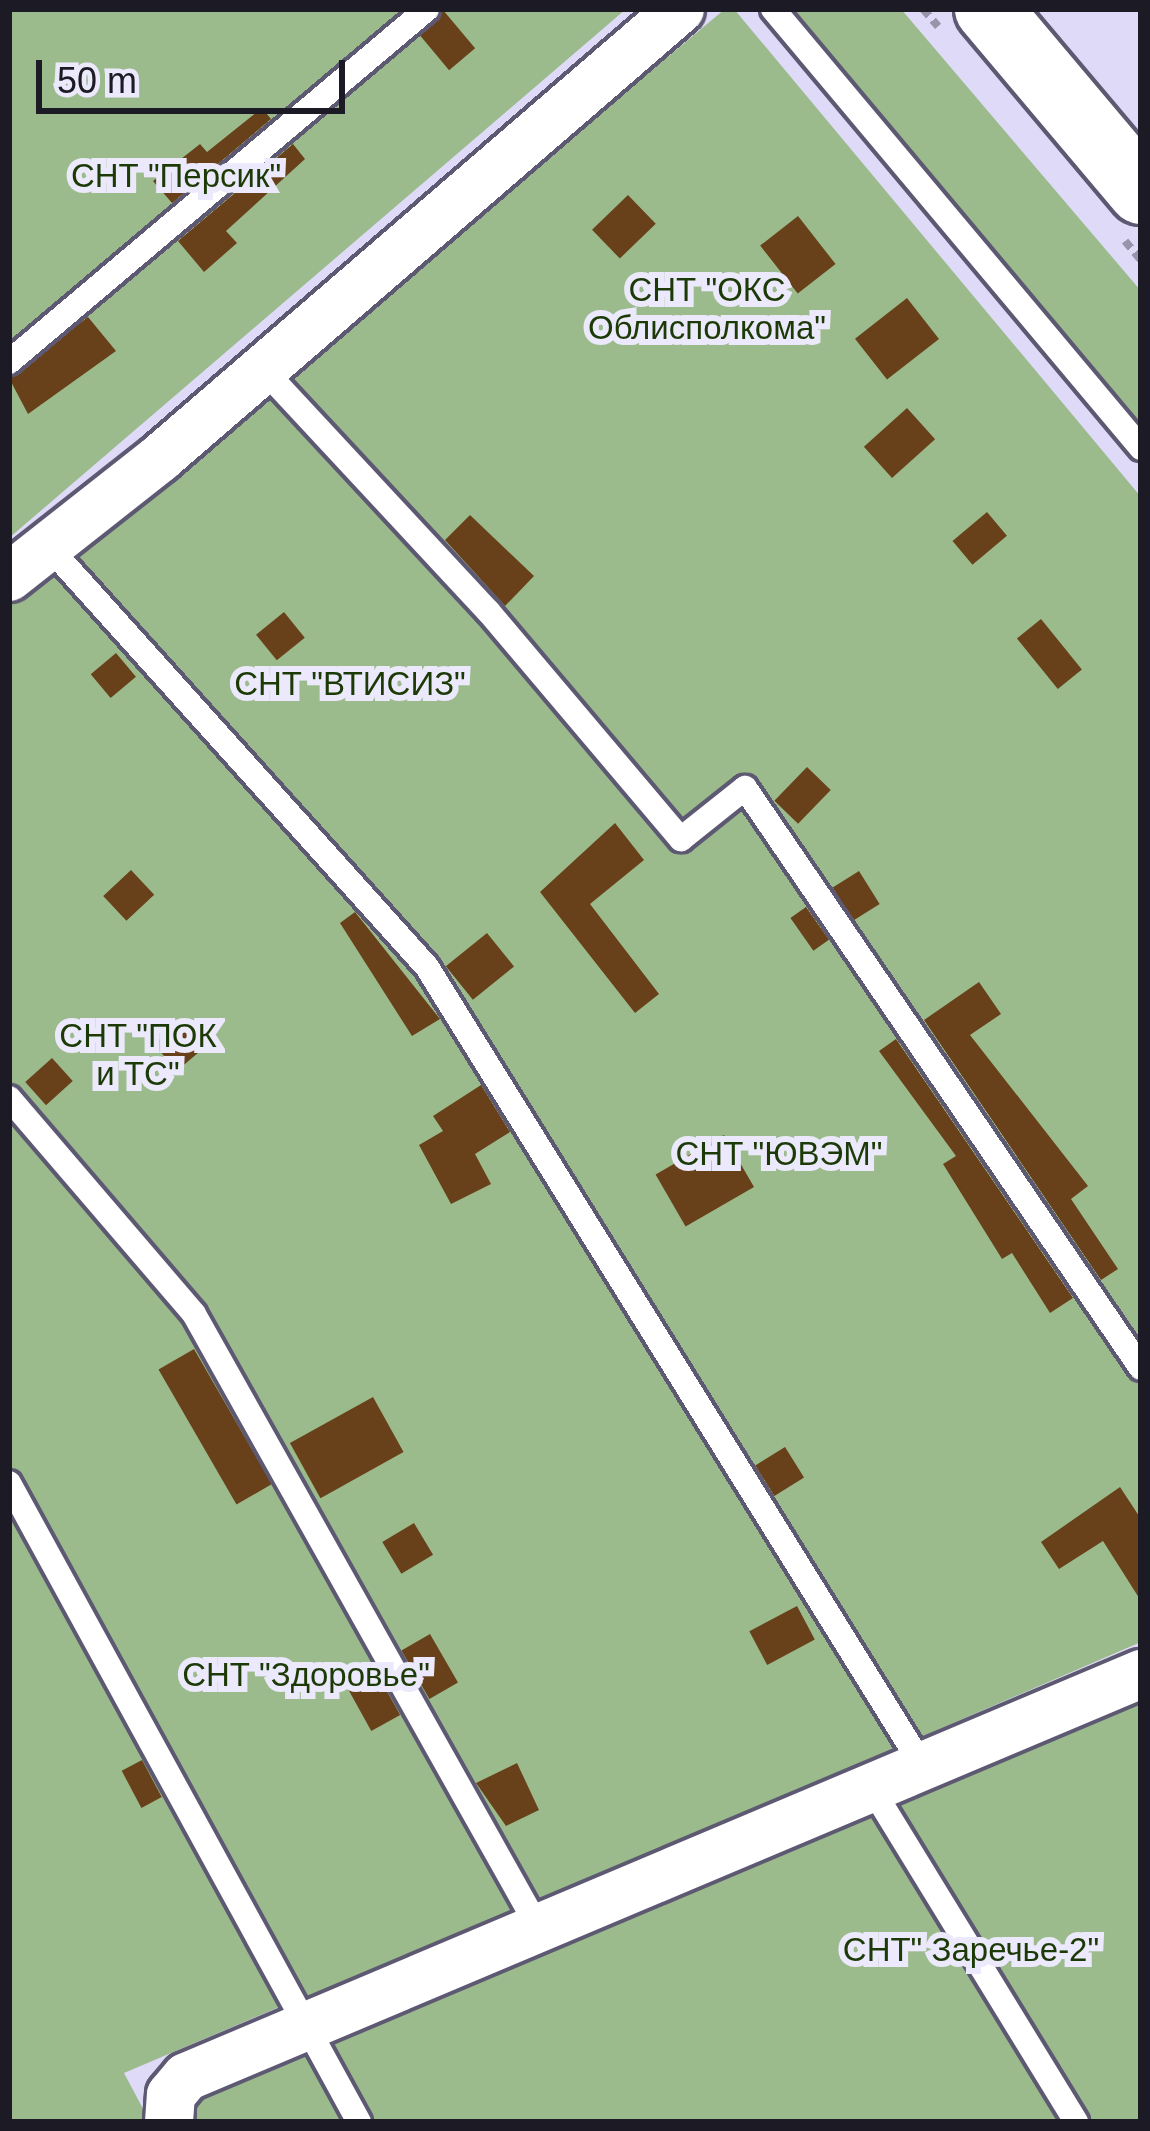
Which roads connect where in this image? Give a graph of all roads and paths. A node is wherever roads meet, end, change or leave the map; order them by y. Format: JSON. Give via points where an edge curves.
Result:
{"nodes":[{"id":1,"x":428,"y":9,"type":"edge"},
{"id":2,"x":680,"y":9,"type":"edge"},
{"id":3,"x":772,"y":9,"type":"edge"},
{"id":4,"x":988,"y":9,"type":"edge"},
{"id":5,"x":1039,"y":9,"type":"edge"},
{"id":6,"x":1141,"y":129,"type":"edge"},
{"id":7,"x":1141,"y":190,"type":"edge"},
{"id":8,"x":9,"y":362,"type":"edge"},
{"id":9,"x":262,"y":368,"type":"junction"},
{"id":10,"x":1141,"y":448,"type":"edge"},
{"id":11,"x":47,"y":545,"type":"junction"},
{"id":12,"x":9,"y":577,"type":"edge"},
{"id":13,"x":9,"y":1098,"type":"edge"},
{"id":14,"x":1141,"y":1368,"type":"edge"},
{"id":15,"x":9,"y":1483,"type":"edge"},
{"id":16,"x":1141,"y":1674,"type":"edge"},
{"id":17,"x":925,"y":1770,"type":"junction"},
{"id":18,"x":874,"y":1792,"type":"junction"},
{"id":19,"x":538,"y":1927,"type":"junction"},
{"id":20,"x":303,"y":2027,"type":"junction"},
{"id":21,"x":169,"y":2122,"type":"edge"},
{"id":22,"x":358,"y":2122,"type":"edge"},
{"id":23,"x":1076,"y":2122,"type":"edge"}],
"edges":[{"from":1,"to":8,"type":"lane"},
{"from":2,"to":9,"type":"street"},
{"from":3,"to":10,"type":"lane"},
{"from":4,"to":7,"type":"main road"},
{"from":5,"to":6,"type":"main road"},
{"from":9,"to":11,"type":"street"},
{"from":9,"to":14,"type":"lane","via":[[488,611],[681,838],[745,788]]},
{"from":11,"to":12,"type":"street"},
{"from":11,"to":17,"type":"lane","via":[[428,968]]},
{"from":13,"to":19,"type":"lane","via":[[194,1314]]},
{"from":15,"to":20,"type":"lane"},
{"from":16,"to":17,"type":"street"},
{"from":17,"to":18,"type":"street"},
{"from":18,"to":19,"type":"street"},
{"from":18,"to":23,"type":"lane"},
{"from":19,"to":20,"type":"street"},
{"from":20,"to":21,"type":"street","via":[[186,2077],[171,2095]]},
{"from":20,"to":22,"type":"lane"}]}
